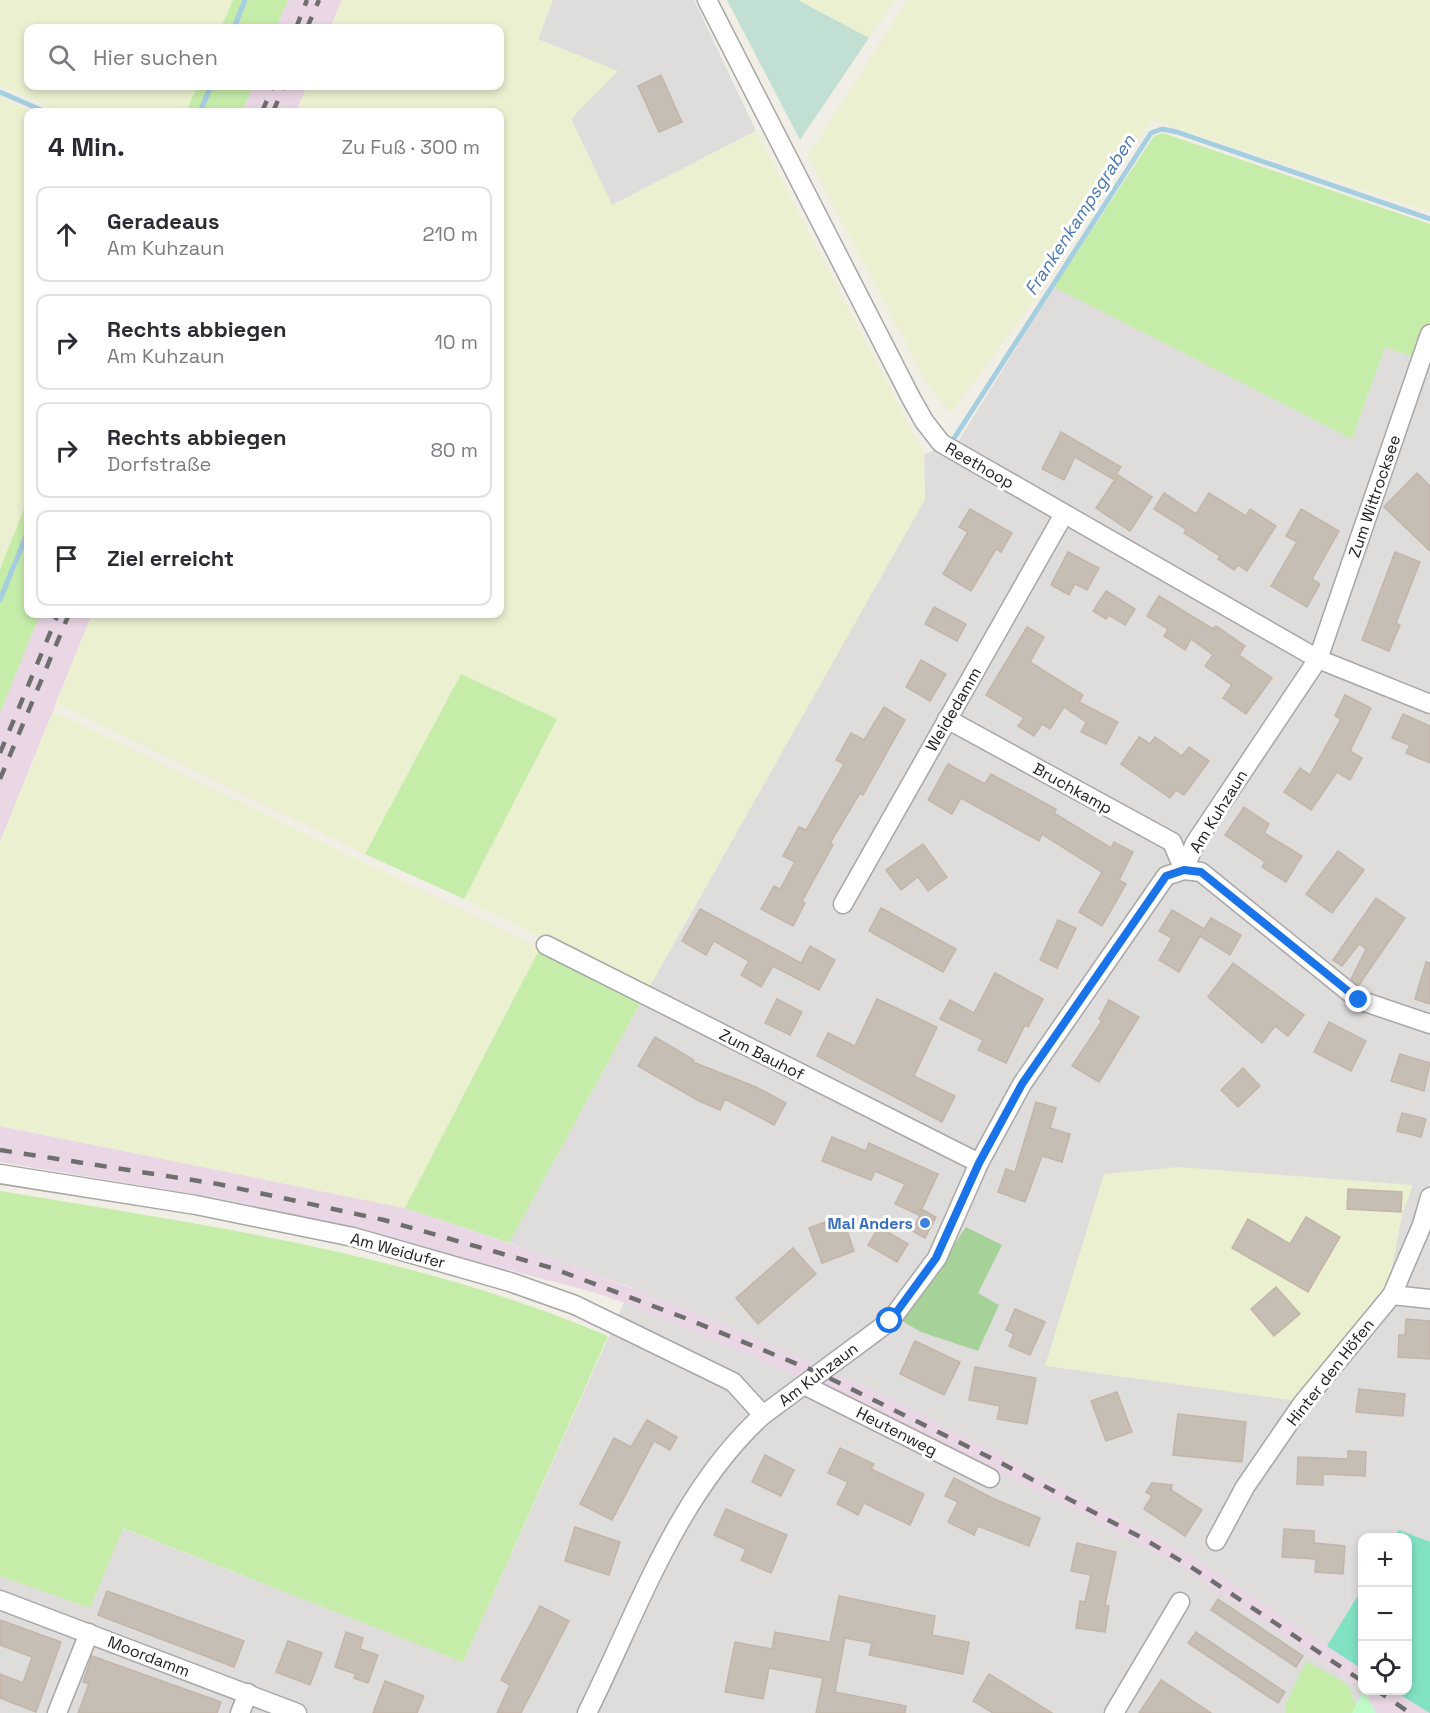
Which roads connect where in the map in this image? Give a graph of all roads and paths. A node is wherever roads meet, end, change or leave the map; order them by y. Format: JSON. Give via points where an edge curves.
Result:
{"nodes":[{"id":1,"x":708,"y":0,"type":"edge"},
{"id":2,"x":1430,"y":334,"type":"edge"},
{"id":3,"x":1064,"y":514,"type":"junction"},
{"id":4,"x":1318,"y":659,"type":"junction"},
{"id":5,"x":1430,"y":704,"type":"edge"},
{"id":6,"x":947,"y":719,"type":"junction"},
{"id":7,"x":1184,"y":870,"type":"junction"},
{"id":8,"x":843,"y":904,"type":"dead end"},
{"id":9,"x":546,"y":945,"type":"dead end"},
{"id":10,"x":1430,"y":1024,"type":"edge"},
{"id":11,"x":979,"y":1163,"type":"junction"},
{"id":12,"x":0,"y":1174,"type":"edge"},
{"id":13,"x":1430,"y":1197,"type":"edge"},
{"id":14,"x":1392,"y":1295,"type":"junction"},
{"id":15,"x":1430,"y":1299,"type":"edge"},
{"id":16,"x":804,"y":1385,"type":"junction"},
{"id":17,"x":763,"y":1415,"type":"junction"},
{"id":18,"x":990,"y":1478,"type":"dead end"},
{"id":19,"x":1216,"y":1541,"type":"dead end"},
{"id":20,"x":0,"y":1600,"type":"edge"},
{"id":21,"x":1180,"y":1602,"type":"dead end"},
{"id":22,"x":89,"y":1633,"type":"junction"},
{"id":23,"x":248,"y":1693,"type":"junction"},
{"id":24,"x":57,"y":1713,"type":"edge"},
{"id":25,"x":240,"y":1713,"type":"edge"},
{"id":26,"x":297,"y":1713,"type":"edge"},
{"id":27,"x":587,"y":1713,"type":"edge"},
{"id":28,"x":1114,"y":1713,"type":"edge"}],
"edges":[{"from":1,"to":3,"type":"street","name":"Reethoop","via":[[924,421],[941,443]]},
{"from":2,"to":4,"type":"street","name":"Zum Wittrocksee"},
{"from":3,"to":4,"type":"street","name":"Reethoop"},
{"from":3,"to":6,"type":"street","name":"Weidedamm"},
{"from":4,"to":5,"type":"street","name":"Reethoop"},
{"from":4,"to":7,"type":"street","name":"Am Kuhzaun","via":[[1195,843]]},
{"from":6,"to":7,"type":"street","name":"Bruchkamp","via":[[1172,842]]},
{"from":6,"to":8,"type":"street","name":"Weidedamm"},
{"from":7,"to":10,"type":"street","via":[[1201,872],[1359,1000]]},
{"from":7,"to":11,"type":"street","name":"Am Kuhzaun","via":[[1166,876],[1022,1084]]},
{"from":9,"to":11,"type":"street","name":"Zum Bauhof"},
{"from":11,"to":16,"type":"street","name":"Am Kuhzaun","via":[[936,1258],[890,1321]]},
{"from":12,"to":17,"type":"street","name":"Am Weidufer","via":[[196,1205],[353,1237],[510,1282],[585,1309],[733,1382]]},
{"from":13,"to":14,"type":"street","name":"Hinter den Höfen"},
{"from":14,"to":15,"type":"street"},
{"from":14,"to":19,"type":"street","name":"Hinter den Höfen","via":[[1302,1404],[1245,1487]]},
{"from":16,"to":17,"type":"street","name":"Am Kuhzaun"},
{"from":16,"to":18,"type":"street","name":"Heutenweg"},
{"from":17,"to":27,"type":"street","name":"Am Kuhzaun","via":[[703,1483]]},
{"from":20,"to":22,"type":"street","name":"Moordamm"},
{"from":21,"to":28,"type":"street"},
{"from":22,"to":23,"type":"street","name":"Moordamm"},
{"from":22,"to":24,"type":"street"},
{"from":23,"to":25,"type":"street"},
{"from":23,"to":26,"type":"street","name":"Moordamm"}]}
